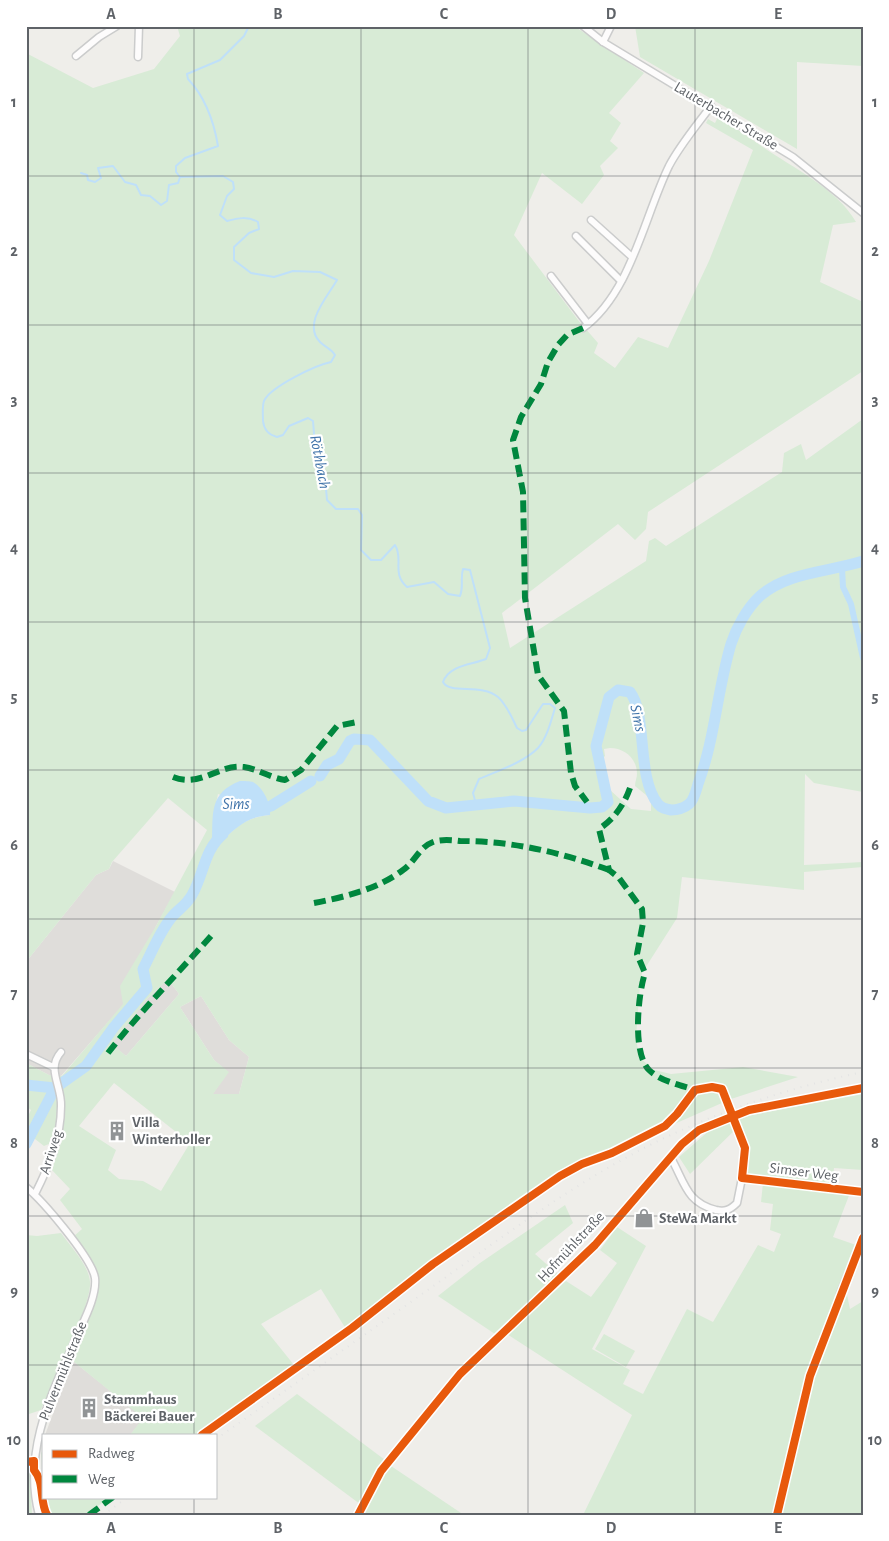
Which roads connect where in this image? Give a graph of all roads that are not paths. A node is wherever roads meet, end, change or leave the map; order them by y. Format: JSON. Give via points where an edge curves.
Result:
{"nodes":[{"id":1,"x":117,"y":26,"type":"edge"},
{"id":2,"x":138,"y":26,"type":"edge"},
{"id":3,"x":583,"y":26,"type":"edge"},
{"id":4,"x":612,"y":26,"type":"edge"},
{"id":5,"x":603,"y":42,"type":"junction"},
{"id":6,"x":76,"y":56,"type":"dead end"},
{"id":7,"x":138,"y":57,"type":"dead end"},
{"id":8,"x":711,"y":106,"type":"junction"},
{"id":9,"x":863,"y":213,"type":"edge"},
{"id":10,"x":591,"y":220,"type":"dead end"},
{"id":11,"x":576,"y":236,"type":"dead end"},
{"id":12,"x":632,"y":257,"type":"junction"},
{"id":13,"x":551,"y":276,"type":"dead end"},
{"id":14,"x":621,"y":280,"type":"junction"},
{"id":15,"x":61,"y":1052,"type":"dead end"},
{"id":16,"x":26,"y":1054,"type":"edge"},
{"id":17,"x":53,"y":1067,"type":"junction"},
{"id":18,"x":863,"y":1088,"type":"edge"},
{"id":19,"x":671,"y":1158,"type":"junction"},
{"id":20,"x":26,"y":1187,"type":"edge"},
{"id":21,"x":863,"y":1192,"type":"edge"},
{"id":22,"x":35,"y":1194,"type":"junction"},
{"id":23,"x":863,"y":1238,"type":"edge"},
{"id":24,"x":840,"y":1294,"type":"dead end"},
{"id":25,"x":34,"y":1461,"type":"junction"},
{"id":26,"x":26,"y":1462,"type":"edge"},
{"id":27,"x":39,"y":1515,"type":"edge"},
{"id":28,"x":358,"y":1515,"type":"edge"}],
"edges":[{"from":1,"to":6,"type":"street"},
{"from":2,"to":7,"type":"street"},
{"from":3,"to":5,"type":"street","name":"Lauterbacher Straße"},
{"from":4,"to":5,"type":"street"},
{"from":5,"to":8,"type":"street","name":"Lauterbacher Straße"},
{"from":8,"to":9,"type":"street","name":"Lauterbacher Straße","via":[[793,157]]},
{"from":8,"to":12,"type":"street","via":[[670,165]]},
{"from":10,"to":12,"type":"street"},
{"from":11,"to":14,"type":"street"},
{"from":12,"to":14,"type":"street"},
{"from":13,"to":14,"type":"street","via":[[585,326],[606,305]]},
{"from":15,"to":17,"type":"street"},
{"from":16,"to":17,"type":"street"},
{"from":17,"to":22,"type":"street","name":"Arriweg","via":[[62,1103],[59,1133]]},
{"from":18,"to":19,"type":"street","name":"Hofmühlstraße","via":[[749,1110],[726,1118],[699,1130]]},
{"from":19,"to":21,"type":"street","name":"Simser Weg","via":[[692,1199],[720,1211],[737,1204],[742,1178]]},
{"from":19,"to":28,"type":"street","name":"Hofmühlstraße","via":[[595,1245],[460,1374],[381,1471]]},
{"from":20,"to":22,"type":"street"},
{"from":22,"to":25,"type":"street","name":"Pulvermühlstraße","via":[[90,1266],[95,1287],[40,1428]]},
{"from":23,"to":24,"type":"street"},
{"from":25,"to":26,"type":"street"},
{"from":25,"to":27,"type":"street","name":"Pulvermühlstraße"}]}
